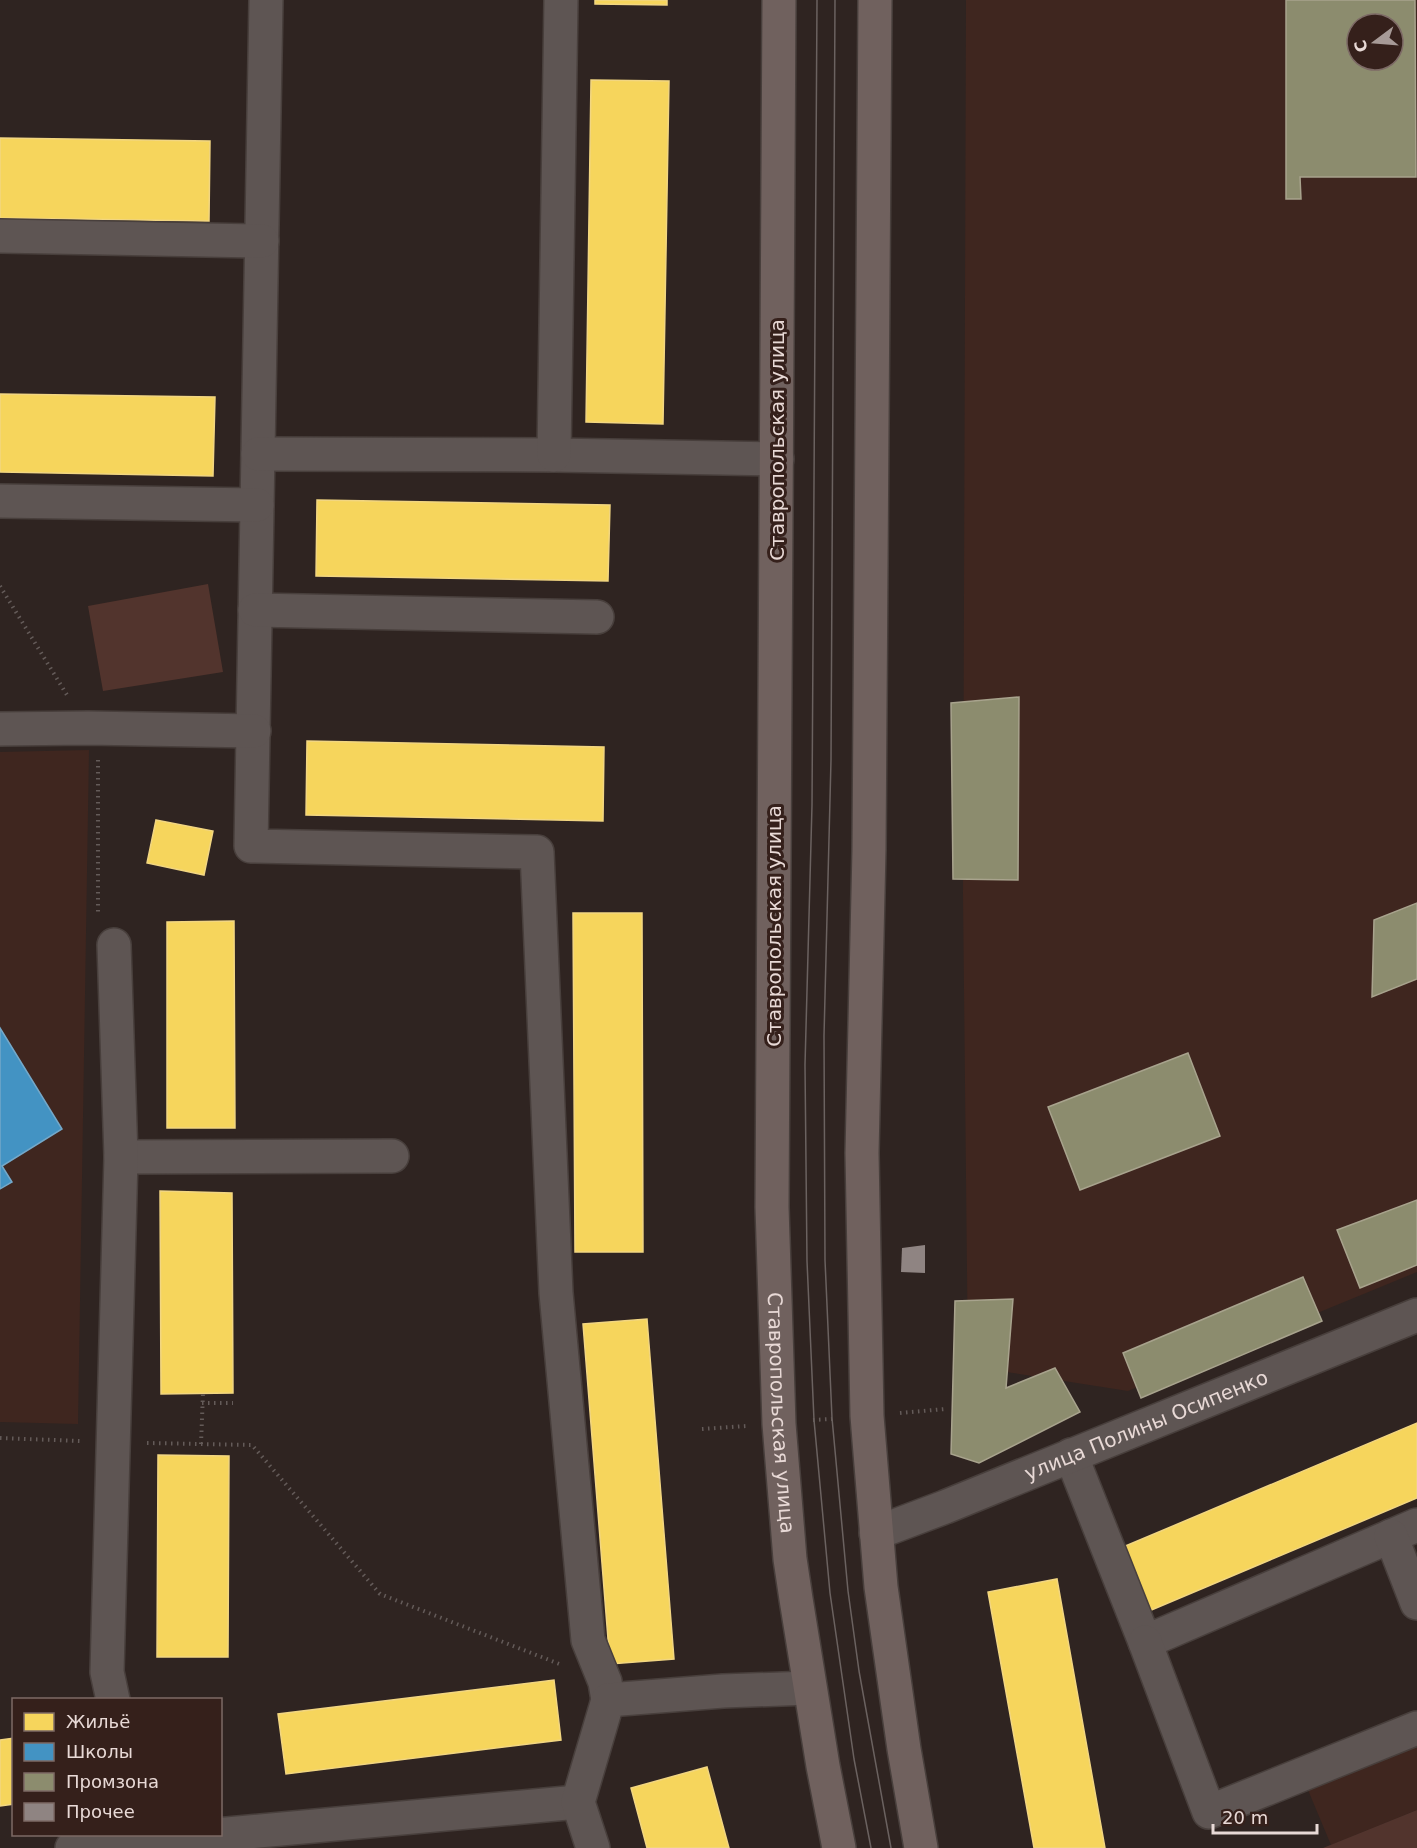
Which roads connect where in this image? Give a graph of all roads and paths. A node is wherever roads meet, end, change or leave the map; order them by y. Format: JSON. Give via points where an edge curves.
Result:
{"nodes":[{"id":1,"x":266,"y":0,"type":"edge"},
{"id":2,"x":561,"y":0,"type":"edge"},
{"id":3,"x":779,"y":0,"type":"edge"},
{"id":4,"x":875,"y":0,"type":"edge"},
{"id":5,"x":0,"y":236,"type":"edge"},
{"id":6,"x":262,"y":241,"type":"junction"},
{"id":7,"x":258,"y":454,"type":"junction"},
{"id":8,"x":554,"y":455,"type":"junction"},
{"id":9,"x":777,"y":459,"type":"junction"},
{"id":10,"x":0,"y":501,"type":"edge"},
{"id":11,"x":257,"y":505,"type":"junction"},
{"id":12,"x":255,"y":610,"type":"junction"},
{"id":13,"x":597,"y":617,"type":"dead end"},
{"id":14,"x":0,"y":729,"type":"edge"},
{"id":15,"x":254,"y":731,"type":"junction"},
{"id":16,"x":114,"y":945,"type":"dead end"},
{"id":17,"x":392,"y":1156,"type":"dead end"},
{"id":18,"x":121,"y":1157,"type":"junction"},
{"id":19,"x":1417,"y":1315,"type":"edge"},
{"id":20,"x":203,"y":1393,"type":"dead end"},
{"id":21,"x":202,"y":1403,"type":"junction"},
{"id":22,"x":233,"y":1403,"type":"dead end"},
{"id":23,"x":945,"y":1408,"type":"dead end"},
{"id":24,"x":867,"y":1416,"type":"junction"},
{"id":25,"x":779,"y":1424,"type":"junction"},
{"id":26,"x":702,"y":1430,"type":"dead end"},
{"id":27,"x":0,"y":1438,"type":"edge"},
{"id":28,"x":114,"y":1442,"type":"junction"},
{"id":29,"x":201,"y":1444,"type":"junction"},
{"id":30,"x":1071,"y":1455,"type":"junction"},
{"id":31,"x":1404,"y":1530,"type":"edge"},
{"id":32,"x":876,"y":1533,"type":"junction"},
{"id":33,"x":1417,"y":1603,"type":"edge"},
{"id":34,"x":1145,"y":1642,"type":"junction"},
{"id":35,"x":809,"y":1688,"type":"junction"},
{"id":36,"x":606,"y":1691,"type":"junction"},
{"id":37,"x":113,"y":1698,"type":"edge"},
{"id":38,"x":1417,"y":1728,"type":"edge"},
{"id":39,"x":578,"y":1802,"type":"junction"},
{"id":40,"x":222,"y":1834,"type":"edge"},
{"id":41,"x":200,"y":1836,"type":"edge"},
{"id":42,"x":144,"y":1841,"type":"edge"},
{"id":43,"x":109,"y":1846,"type":"edge"},
{"id":44,"x":72,"y":1848,"type":"edge"},
{"id":45,"x":593,"y":1848,"type":"edge"},
{"id":46,"x":839,"y":1848,"type":"edge"},
{"id":47,"x":921,"y":1848,"type":"edge"}],
"edges":[{"from":1,"to":6,"type":"street"},
{"from":2,"to":8,"type":"street"},
{"from":3,"to":9,"type":"main road","name":"Ставропольская улица"},
{"from":4,"to":24,"type":"main road","via":[[869,838],[862,1153]]},
{"from":5,"to":6,"type":"street"},
{"from":6,"to":7,"type":"street"},
{"from":7,"to":8,"type":"street"},
{"from":7,"to":11,"type":"street"},
{"from":8,"to":9,"type":"street"},
{"from":9,"to":25,"type":"main road","name":"Ставропольская улица","via":[[772,1207]]},
{"from":10,"to":11,"type":"street"},
{"from":11,"to":12,"type":"street"},
{"from":12,"to":13,"type":"street"},
{"from":12,"to":15,"type":"street"},
{"from":14,"to":15,"type":"street"},
{"from":15,"to":36,"type":"street","via":[[251,846],[537,852],[556,1293],[588,1640]]},
{"from":16,"to":18,"type":"street"},
{"from":17,"to":18,"type":"street"},
{"from":18,"to":28,"type":"street"},
{"from":19,"to":30,"type":"street","name":"улица Полины Осипенко"},
{"from":20,"to":21,"type":"path"},
{"from":21,"to":22,"type":"path"},
{"from":21,"to":29,"type":"path"},
{"from":23,"to":24,"type":"path"},
{"from":24,"to":25,"type":"path"},
{"from":24,"to":32,"type":"main road"},
{"from":25,"to":26,"type":"path"},
{"from":25,"to":35,"type":"main road","name":"Ставропольская улица","via":[[790,1559]]},
{"from":27,"to":28,"type":"path"},
{"from":28,"to":29,"type":"path"},
{"from":28,"to":37,"type":"street","via":[[107,1672]]},
{"from":29,"to":36,"type":"path","via":[[252,1445],[380,1594]]},
{"from":30,"to":32,"type":"street","name":"улица Полины Осипенко"},
{"from":30,"to":34,"type":"street"},
{"from":31,"to":33,"type":"street"},
{"from":31,"to":34,"type":"street"},
{"from":32,"to":47,"type":"main road","via":[[889,1649]]},
{"from":34,"to":38,"type":"street","via":[[1209,1812]]},
{"from":35,"to":36,"type":"street"},
{"from":35,"to":46,"type":"main road","name":"Ставропольская улица"},
{"from":36,"to":39,"type":"street"},
{"from":39,"to":40,"type":"street"},
{"from":39,"to":45,"type":"street"},
{"from":41,"to":42,"type":"street"},
{"from":42,"to":43,"type":"street"},
{"from":43,"to":44,"type":"street"}]}
